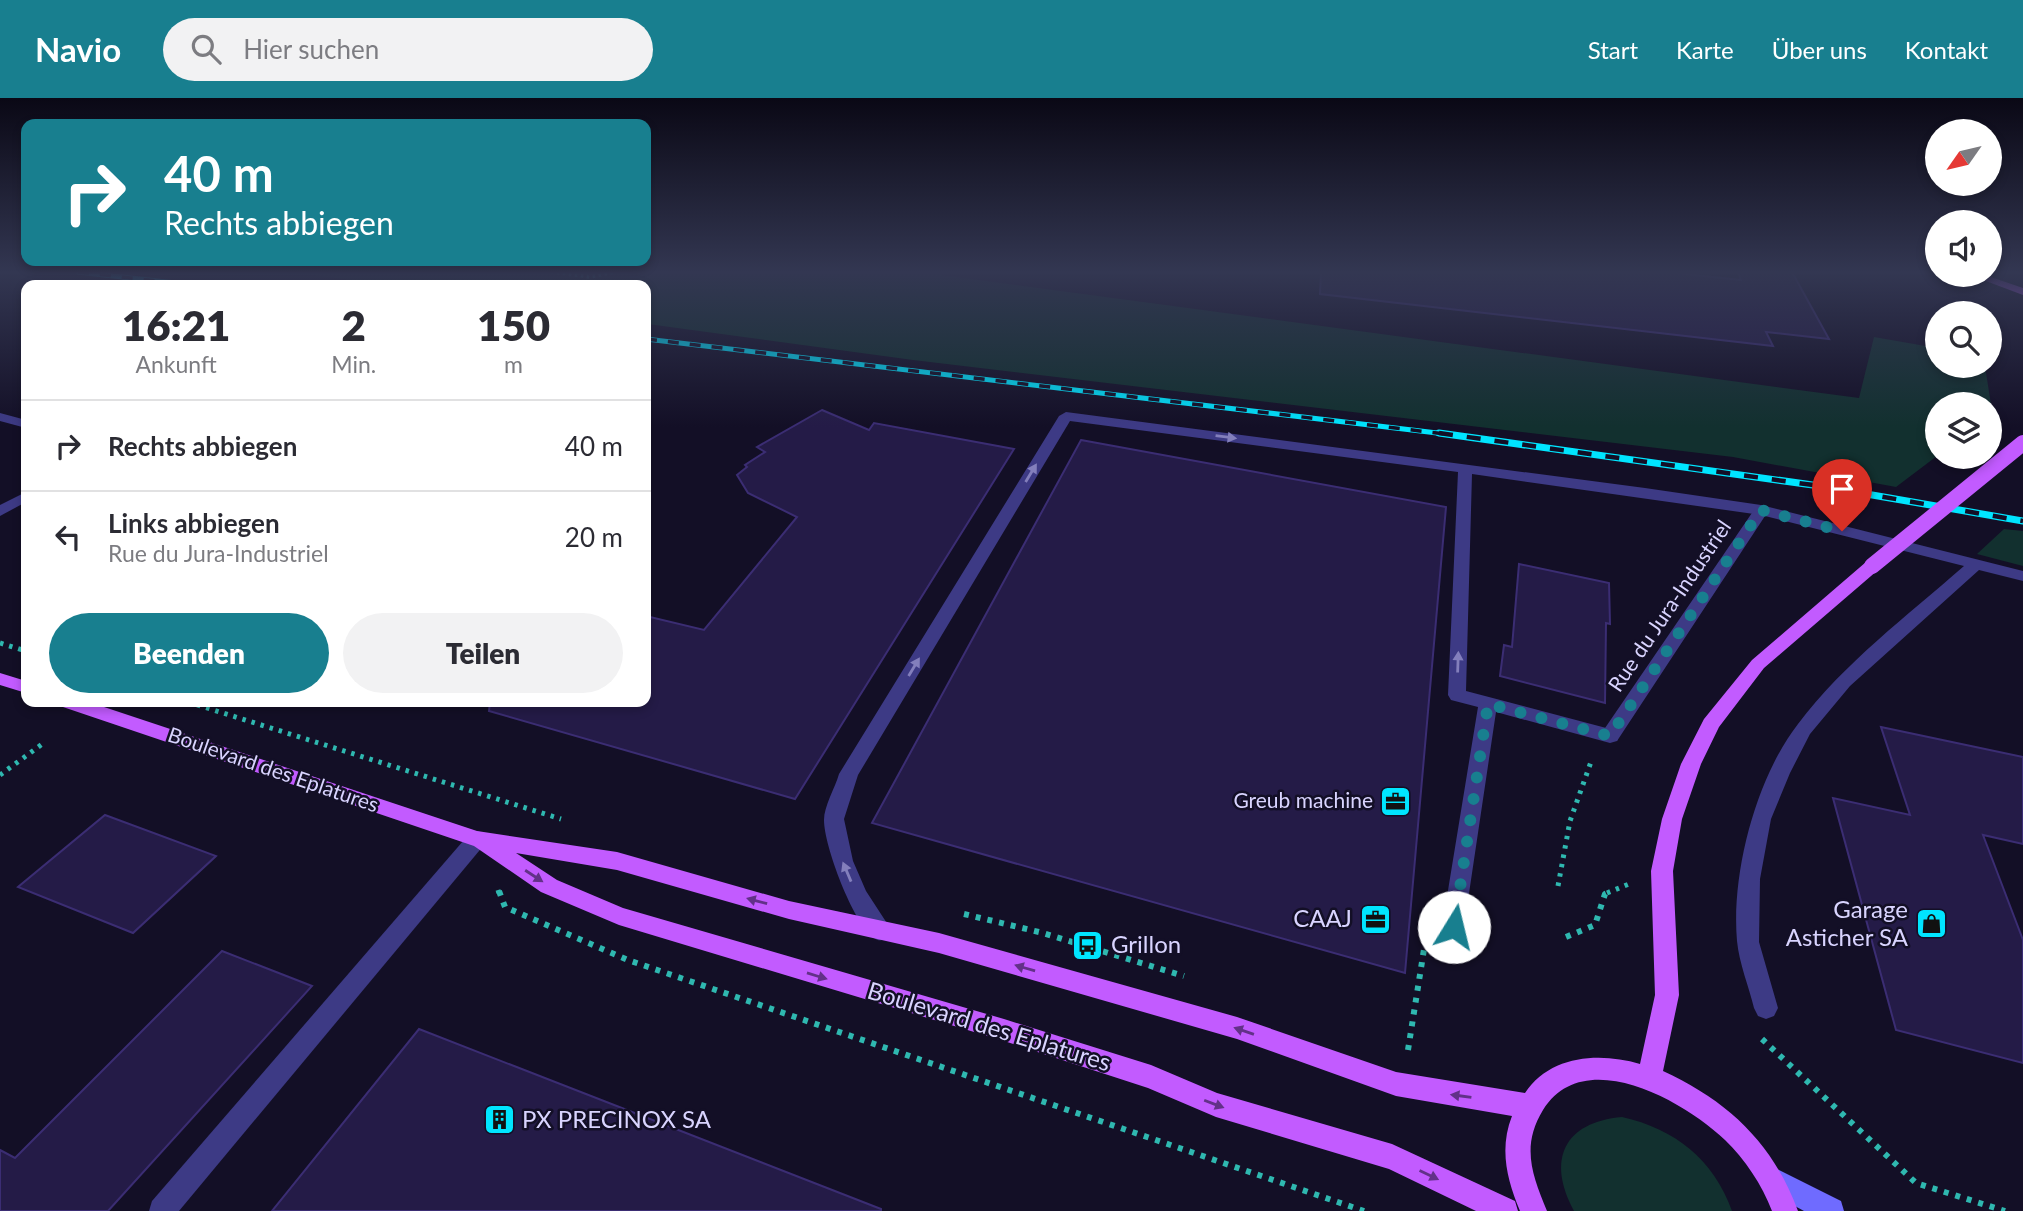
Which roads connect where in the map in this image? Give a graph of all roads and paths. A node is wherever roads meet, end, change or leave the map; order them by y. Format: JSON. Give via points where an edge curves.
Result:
{"nodes":[{"id":1,"x":0,"y":417,"type":"edge"},
{"id":2,"x":21,"y":423,"type":"edge"},
{"id":3,"x":2023,"y":443,"type":"edge"},
{"id":4,"x":1465,"y":467,"type":"junction"},
{"id":5,"x":21,"y":499,"type":"edge"},
{"id":6,"x":1761,"y":510,"type":"junction"},
{"id":7,"x":0,"y":511,"type":"edge"},
{"id":8,"x":1976,"y":564,"type":"junction"},
{"id":9,"x":2023,"y":576,"type":"edge"},
{"id":10,"x":0,"y":643,"type":"edge"},
{"id":11,"x":21,"y":649,"type":"edge"},
{"id":12,"x":0,"y":679,"type":"edge"},
{"id":13,"x":21,"y":685,"type":"edge"},
{"id":14,"x":1488,"y":704,"type":"junction"},
{"id":15,"x":84,"y":707,"type":"edge"},
{"id":16,"x":204,"y":707,"type":"edge"},
{"id":17,"x":1610,"y":736,"type":"junction"},
{"id":18,"x":45,"y":743,"type":"dead end"},
{"id":19,"x":0,"y":775,"type":"edge"},
{"id":20,"x":569,"y":821,"type":"dead end"},
{"id":21,"x":477,"y":839,"type":"junction"},
{"id":22,"x":1662,"y":871,"type":"junction"},
{"id":23,"x":1558,"y":886,"type":"dead end"},
{"id":24,"x":505,"y":907,"type":"dead end"},
{"id":25,"x":962,"y":914,"type":"dead end"},
{"id":26,"x":1454,"y":927,"type":"joint"},
{"id":27,"x":881,"y":931,"type":"junction"},
{"id":28,"x":1566,"y":937,"type":"dead end"},
{"id":29,"x":1198,"y":980,"type":"dead end"},
{"id":30,"x":1766,"y":1008,"type":"dead end"},
{"id":31,"x":1760,"y":1037,"type":"dead end"},
{"id":32,"x":1408,"y":1050,"type":"dead end"},
{"id":33,"x":1649,"y":1077,"type":"junction"},
{"id":34,"x":1528,"y":1106,"type":"junction"},
{"id":35,"x":1771,"y":1180,"type":"junction"},
{"id":36,"x":162,"y":1211,"type":"edge"},
{"id":37,"x":1364,"y":1211,"type":"edge"},
{"id":38,"x":1505,"y":1211,"type":"edge"},
{"id":39,"x":1534,"y":1211,"type":"edge"},
{"id":40,"x":1784,"y":1211,"type":"edge"},
{"id":41,"x":1831,"y":1211,"type":"edge"},
{"id":42,"x":2005,"y":1211,"type":"edge"}],
"edges":[{"from":1,"to":2,"type":"street"},
{"from":3,"to":22,"type":"main road","bridge":true,"via":[[1758,664],[1711,724],[1690,764]]},
{"from":4,"to":6,"type":"street"},
{"from":14,"to":4,"type":"street","one_way":true,"via":[[1457,695]]},
{"from":27,"to":4,"type":"street","one_way":true,"via":[[842,861],[834,819],[849,774],[1066,416]]},
{"from":5,"to":7,"type":"street"},
{"from":6,"to":8,"type":"street","name":"Rue du Jura-Industriel"},
{"from":6,"to":17,"type":"street","name":"Rue du Jura-Industriel"},
{"from":8,"to":9,"type":"street","name":"Rue du Jura-Industriel"},
{"from":8,"to":30,"type":"street","via":[[1844,682],[1803,730],[1780,773],[1762,819],[1749,879],[1748,942]]},
{"from":10,"to":11,"type":"path"},
{"from":12,"to":13,"type":"main road"},
{"from":14,"to":17,"type":"street"},
{"from":14,"to":26,"type":"street"},
{"from":15,"to":21,"type":"main road","name":"Boulevard des Eplatures"},
{"from":16,"to":20,"type":"path"},
{"from":17,"to":23,"type":"path","via":[[1595,754],[1577,794],[1564,838]]},
{"from":18,"to":19,"type":"path"},
{"from":27,"to":21,"type":"main road","name":"Boulevard des Eplatures","one_way":true,"via":[[617,862]]},
{"from":21,"to":36,"type":"street"},
{"from":21,"to":38,"type":"main road","name":"Boulevard des Eplatures","one_way":true,"via":[[549,886],[619,916],[1004,1030],[1151,1077],[1216,1105],[1392,1157]]},
{"from":22,"to":28,"type":"path","via":[[1605,894],[1595,926]]},
{"from":22,"to":33,"type":"main road","via":[[1667,995]]},
{"from":24,"to":37,"type":"path","via":[[628,960]]},
{"from":25,"to":29,"type":"path","via":[[1043,933]]},
{"from":26,"to":32,"type":"path","via":[[1450,950],[1424,943]]},
{"from":34,"to":27,"type":"main road","name":"Boulevard des Eplatures","one_way":true,"via":[[1396,1084],[1237,1028],[939,943]]},
{"from":31,"to":42,"type":"path","via":[[1916,1183]]},
{"from":33,"to":34,"type":"main road","via":[[1624,1070],[1577,1071],[1557,1078]]},
{"from":33,"to":35,"type":"main road","via":[[1708,1108],[1734,1131]]},
{"from":34,"to":39,"type":"main road","via":[[1517,1149]]},
{"from":35,"to":40,"type":"main road"},
{"from":35,"to":41,"type":"main road"}]}
